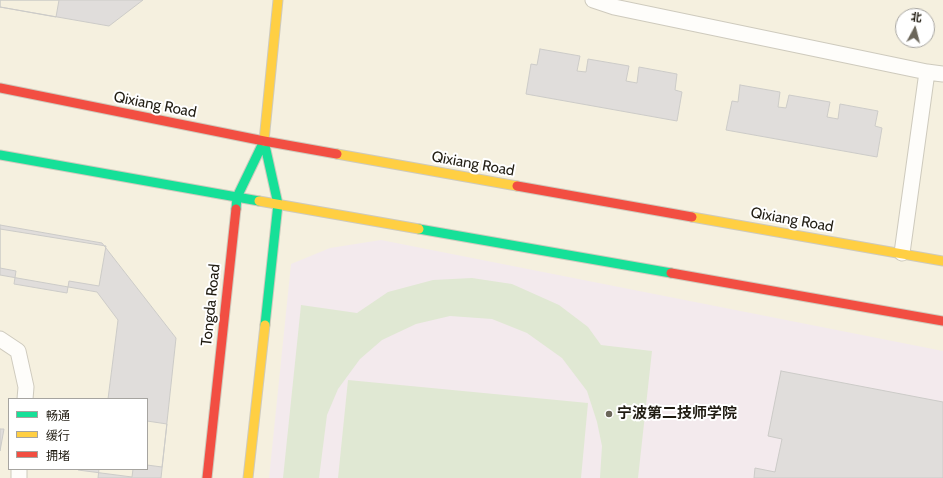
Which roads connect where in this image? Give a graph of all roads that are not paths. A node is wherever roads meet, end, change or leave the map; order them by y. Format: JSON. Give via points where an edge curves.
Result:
{"nodes":[{"id":1,"x":278,"y":0,"type":"edge"},
{"id":2,"x":593,"y":0,"type":"edge"},
{"id":3,"x":927,"y":72,"type":"junction"},
{"id":4,"x":943,"y":74,"type":"edge"},
{"id":5,"x":0,"y":88,"type":"edge"},
{"id":6,"x":264,"y":141,"type":"junction"},
{"id":7,"x":0,"y":155,"type":"edge"},
{"id":8,"x":237,"y":197,"type":"junction"},
{"id":9,"x":278,"y":204,"type":"junction"},
{"id":10,"x":902,"y":253,"type":"junction"},
{"id":11,"x":943,"y":261,"type":"edge"},
{"id":12,"x":943,"y":321,"type":"edge"},
{"id":13,"x":0,"y":339,"type":"edge"},
{"id":14,"x":25,"y":398,"type":"edge"},
{"id":15,"x":207,"y":478,"type":"edge"},
{"id":16,"x":248,"y":478,"type":"edge"}],
"edges":[{"from":1,"to":6,"type":"street","name":"Tongda Road"},
{"from":2,"to":3,"type":"lane","via":[[622,9]]},
{"from":3,"to":4,"type":"lane"},
{"from":3,"to":10,"type":"lane"},
{"from":5,"to":6,"type":"street","name":"Qixiang Road"},
{"from":6,"to":8,"type":"street","name":"Tongda Road"},
{"from":6,"to":9,"type":"street","name":"Tongda Road"},
{"from":6,"to":10,"type":"street","name":"Qixiang Road"},
{"from":7,"to":8,"type":"street"},
{"from":8,"to":9,"type":"street"},
{"from":8,"to":15,"type":"street","name":"Tongda Road"},
{"from":9,"to":12,"type":"street"},
{"from":9,"to":16,"type":"street","name":"Tongda Road"},
{"from":10,"to":11,"type":"street","name":"Qixiang Road"},
{"from":13,"to":14,"type":"lane","via":[[18,351],[26,387]]}]}
